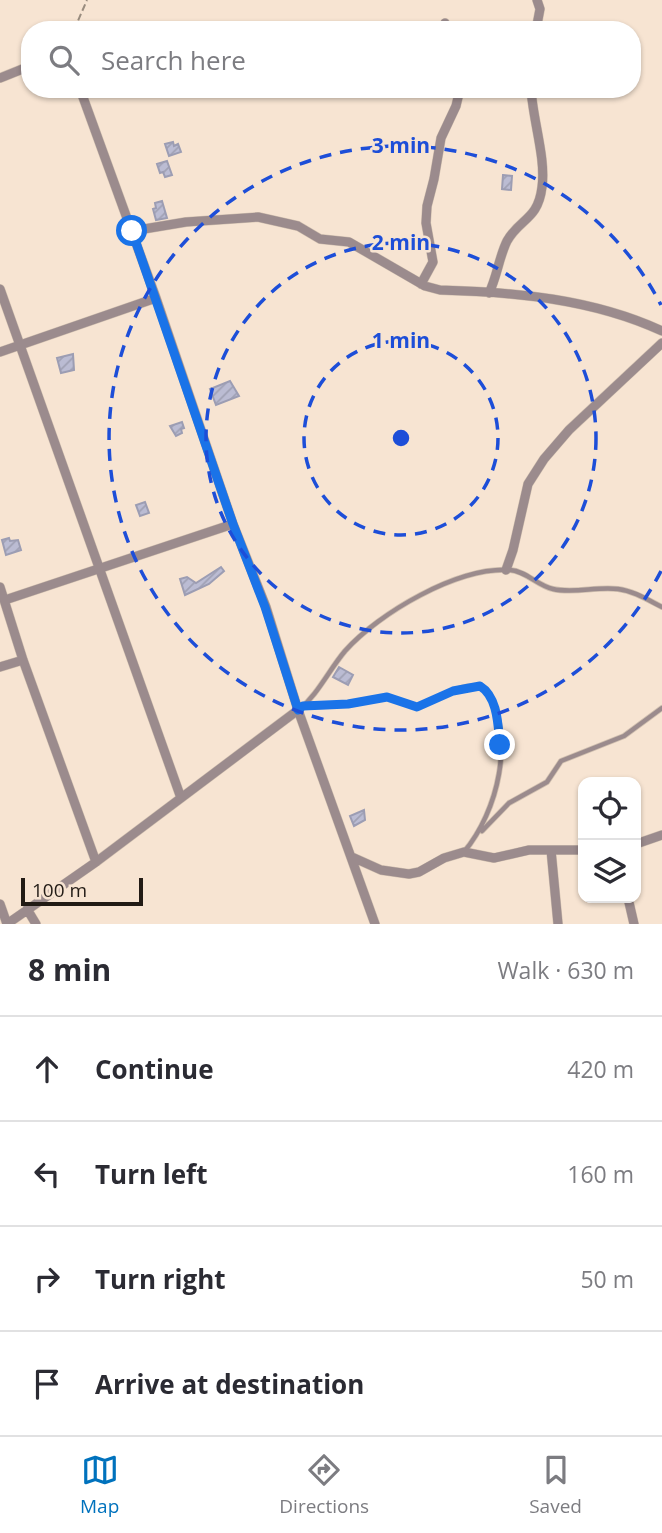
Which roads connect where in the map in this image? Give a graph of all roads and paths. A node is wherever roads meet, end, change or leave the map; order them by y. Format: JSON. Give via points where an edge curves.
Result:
{"nodes":[{"id":1,"x":88,"y":0,"type":"edge"},
{"id":2,"x":537,"y":0,"type":"edge"},
{"id":3,"x":78,"y":21,"type":"edge"},
{"id":4,"x":538,"y":21,"type":"edge"},
{"id":5,"x":21,"y":70,"type":"edge"},
{"id":6,"x":0,"y":78,"type":"edge"},
{"id":7,"x":83,"y":98,"type":"edge"},
{"id":8,"x":457,"y":98,"type":"edge"},
{"id":9,"x":532,"y":98,"type":"edge"},
{"id":10,"x":132,"y":231,"type":"junction"},
{"id":11,"x":421,"y":284,"type":"junction"},
{"id":12,"x":0,"y":289,"type":"edge"},
{"id":13,"x":489,"y":293,"type":"junction"},
{"id":14,"x":156,"y":298,"type":"junction"},
{"id":15,"x":662,"y":331,"type":"edge"},
{"id":16,"x":662,"y":343,"type":"edge"},
{"id":17,"x":19,"y":346,"type":"junction"},
{"id":18,"x":0,"y":352,"type":"edge"},
{"id":19,"x":233,"y":524,"type":"junction"},
{"id":20,"x":99,"y":569,"type":"junction"},
{"id":21,"x":506,"y":570,"type":"junction"},
{"id":22,"x":0,"y":587,"type":"edge"},
{"id":23,"x":5,"y":600,"type":"junction"},
{"id":24,"x":662,"y":607,"type":"edge"},
{"id":25,"x":23,"y":660,"type":"junction"},
{"id":26,"x":0,"y":667,"type":"edge"},
{"id":27,"x":300,"y":708,"type":"junction"},
{"id":28,"x":662,"y":708,"type":"edge"},
{"id":29,"x":181,"y":798,"type":"junction"},
{"id":30,"x":478,"y":834,"type":"junction"},
{"id":31,"x":662,"y":835,"type":"edge"},
{"id":32,"x":641,"y":842,"type":"edge"},
{"id":33,"x":551,"y":850,"type":"junction"},
{"id":34,"x":578,"y":850,"type":"edge"},
{"id":35,"x":464,"y":852,"type":"junction"},
{"id":36,"x":352,"y":857,"type":"junction"},
{"id":37,"x":96,"y":863,"type":"junction"},
{"id":38,"x":629,"y":903,"type":"edge"},
{"id":39,"x":0,"y":904,"type":"edge"},
{"id":40,"x":27,"y":909,"type":"junction"},
{"id":41,"x":36,"y":924,"type":"edge"},
{"id":42,"x":375,"y":924,"type":"edge"},
{"id":43,"x":558,"y":924,"type":"edge"},
{"id":44,"x":634,"y":924,"type":"edge"}],
"edges":[{"from":1,"to":3,"type":"path"},
{"from":2,"to":4,"type":"street"},
{"from":5,"to":6,"type":"street"},
{"from":7,"to":10,"type":"street"},
{"from":8,"to":11,"type":"street","via":[[438,152],[427,206],[433,262]]},
{"from":9,"to":13,"type":"street","via":[[543,173],[540,199],[506,242]]},
{"from":10,"to":11,"type":"street","via":[[258,217],[298,226],[320,239],[349,242]]},
{"from":10,"to":14,"type":"street"},
{"from":11,"to":13,"type":"street"},
{"from":12,"to":17,"type":"street"},
{"from":13,"to":15,"type":"street","via":[[607,310]]},
{"from":14,"to":17,"type":"street"},
{"from":14,"to":19,"type":"street"},
{"from":16,"to":21,"type":"street","via":[[544,459],[528,484]]},
{"from":17,"to":18,"type":"street"},
{"from":17,"to":20,"type":"street"},
{"from":19,"to":20,"type":"street"},
{"from":19,"to":27,"type":"street"},
{"from":20,"to":23,"type":"street"},
{"from":20,"to":29,"type":"street"},
{"from":21,"to":24,"type":"lane","via":[[553,589],[616,589]]},
{"from":21,"to":27,"type":"lane","via":[[436,587],[393,612],[347,649]]},
{"from":22,"to":23,"type":"street"},
{"from":23,"to":25,"type":"street"},
{"from":25,"to":26,"type":"street"},
{"from":25,"to":37,"type":"street"},
{"from":27,"to":29,"type":"street"},
{"from":27,"to":30,"type":"lane","via":[[387,697],[417,707],[473,686],[486,690],[497,720],[499,772]]},
{"from":27,"to":36,"type":"street"},
{"from":28,"to":30,"type":"lane","via":[[624,736],[561,761],[547,782],[509,803]]},
{"from":29,"to":37,"type":"street"},
{"from":30,"to":35,"type":"lane"},
{"from":31,"to":32,"type":"street"},
{"from":33,"to":34,"type":"street"},
{"from":33,"to":35,"type":"street","via":[[494,858]]},
{"from":33,"to":43,"type":"street"},
{"from":35,"to":36,"type":"street","via":[[409,874],[381,870]]},
{"from":36,"to":42,"type":"street"},
{"from":37,"to":40,"type":"street"},
{"from":38,"to":44,"type":"street"},
{"from":39,"to":40,"type":"street","via":[[7,924]]},
{"from":40,"to":41,"type":"street"}]}
